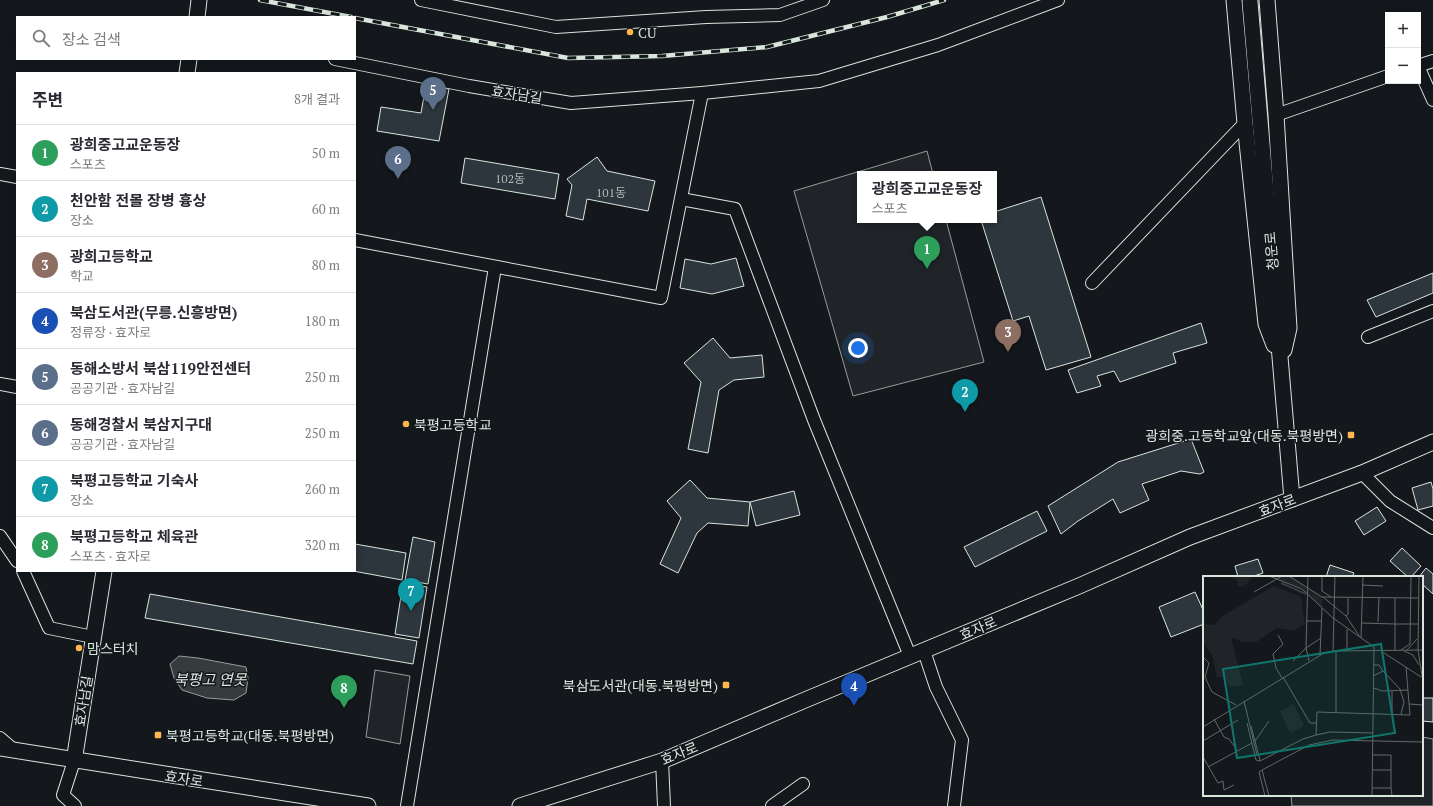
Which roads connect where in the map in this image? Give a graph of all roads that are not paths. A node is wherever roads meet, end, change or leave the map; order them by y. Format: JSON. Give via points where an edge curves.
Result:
{"nodes":[{"id":1,"x":199,"y":0,"type":"edge"},
{"id":2,"x":422,"y":0,"type":"edge"},
{"id":3,"x":823,"y":0,"type":"edge"},
{"id":4,"x":1058,"y":0,"type":"edge"},
{"id":5,"x":1234,"y":0,"type":"edge"},
{"id":6,"x":1267,"y":0,"type":"edge"},
{"id":7,"x":1250,"y":2,"type":"dead end"},
{"id":8,"x":197,"y":16,"type":"edge"},
{"id":9,"x":189,"y":60,"type":"edge"},
{"id":10,"x":340,"y":60,"type":"edge"},
{"id":11,"x":1433,"y":61,"type":"edge"},
{"id":12,"x":1421,"y":65,"type":"edge"},
{"id":13,"x":187,"y":72,"type":"edge"},
{"id":14,"x":1421,"y":73,"type":"edge"},
{"id":15,"x":1385,"y":77,"type":"edge"},
{"id":16,"x":702,"y":93,"type":"junction"},
{"id":17,"x":1433,"y":100,"type":"edge"},
{"id":18,"x":1276,"y":115,"type":"junction"},
{"id":19,"x":1245,"y":123,"type":"junction"},
{"id":20,"x":0,"y":177,"type":"edge"},
{"id":21,"x":16,"y":177,"type":"edge"},
{"id":22,"x":681,"y":199,"type":"junction"},
{"id":23,"x":356,"y":240,"type":"edge"},
{"id":24,"x":495,"y":267,"type":"junction"},
{"id":25,"x":1092,"y":283,"type":"dead end"},
{"id":26,"x":1433,"y":311,"type":"edge"},
{"id":27,"x":1368,"y":338,"type":"dead end"},
{"id":28,"x":1281,"y":365,"type":"junction"},
{"id":29,"x":0,"y":384,"type":"edge"},
{"id":30,"x":16,"y":387,"type":"edge"},
{"id":31,"x":1433,"y":442,"type":"edge"},
{"id":32,"x":1362,"y":473,"type":"junction"},
{"id":33,"x":1292,"y":499,"type":"junction"},
{"id":34,"x":1433,"y":528,"type":"edge"},
{"id":35,"x":0,"y":536,"type":"edge"},
{"id":36,"x":16,"y":560,"type":"edge"},
{"id":37,"x":23,"y":572,"type":"edge"},
{"id":38,"x":104,"y":572,"type":"edge"},
{"id":39,"x":93,"y":637,"type":"junction"},
{"id":40,"x":917,"y":654,"type":"junction"},
{"id":41,"x":0,"y":738,"type":"edge"},
{"id":42,"x":7,"y":750,"type":"edge"},
{"id":43,"x":74,"y":761,"type":"junction"},
{"id":44,"x":662,"y":761,"type":"junction"},
{"id":45,"x":803,"y":784,"type":"dead end"},
{"id":46,"x":305,"y":801,"type":"edge"},
{"id":47,"x":552,"y":801,"type":"edge"},
{"id":48,"x":75,"y":806,"type":"edge"},
{"id":49,"x":368,"y":806,"type":"edge"},
{"id":50,"x":407,"y":806,"type":"edge"},
{"id":51,"x":520,"y":806,"type":"edge"},
{"id":52,"x":664,"y":806,"type":"edge"},
{"id":53,"x":772,"y":806,"type":"edge"},
{"id":54,"x":954,"y":806,"type":"edge"}],
"edges":[{"from":1,"to":8,"type":"street"},
{"from":2,"to":3,"type":"street","via":[[556,27],[780,15]]},
{"from":4,"to":16,"type":"street","name":"효자남길","via":[[938,45],[819,82]]},
{"from":5,"to":19,"type":"street"},
{"from":6,"to":18,"type":"street"},
{"from":7,"to":28,"type":"street","name":"청운로"},
{"from":9,"to":13,"type":"street"},
{"from":10,"to":16,"type":"street","name":"효자남길","via":[[571,103]]},
{"from":11,"to":12,"type":"street"},
{"from":14,"to":17,"type":"street"},
{"from":15,"to":18,"type":"street"},
{"from":16,"to":22,"type":"street"},
{"from":18,"to":28,"type":"street","via":[[1289,328]]},
{"from":19,"to":25,"type":"street"},
{"from":19,"to":28,"type":"street","via":[[1266,324]]},
{"from":20,"to":21,"type":"street"},
{"from":22,"to":24,"type":"street","via":[[661,298]]},
{"from":22,"to":40,"type":"street","via":[[735,209],[814,420]]},
{"from":23,"to":24,"type":"street"},
{"from":24,"to":50,"type":"street"},
{"from":26,"to":27,"type":"street"},
{"from":28,"to":33,"type":"street","name":"청운로"},
{"from":29,"to":30,"type":"street"},
{"from":31,"to":32,"type":"street","name":"효자로"},
{"from":32,"to":33,"type":"street","name":"효자로"},
{"from":32,"to":34,"type":"street","via":[[1390,501]]},
{"from":33,"to":40,"type":"street","name":"효자로","via":[[1190,537]]},
{"from":35,"to":36,"type":"street"},
{"from":37,"to":39,"type":"street","via":[[49,628]]},
{"from":38,"to":39,"type":"street","name":"효자남길"},
{"from":39,"to":43,"type":"street","name":"효자남길"},
{"from":40,"to":44,"type":"street","name":"효자로"},
{"from":40,"to":54,"type":"street","via":[[962,740]]},
{"from":41,"to":42,"type":"street"},
{"from":42,"to":43,"type":"street","name":"효자로"},
{"from":43,"to":46,"type":"street","name":"효자로"},
{"from":43,"to":48,"type":"street","via":[[63,795]]},
{"from":44,"to":47,"type":"street","name":"효자로"},
{"from":44,"to":52,"type":"street"},
{"from":45,"to":53,"type":"street"},
{"from":46,"to":49,"type":"street","name":"효자로"},
{"from":47,"to":51,"type":"street","name":"효자로"}]}
